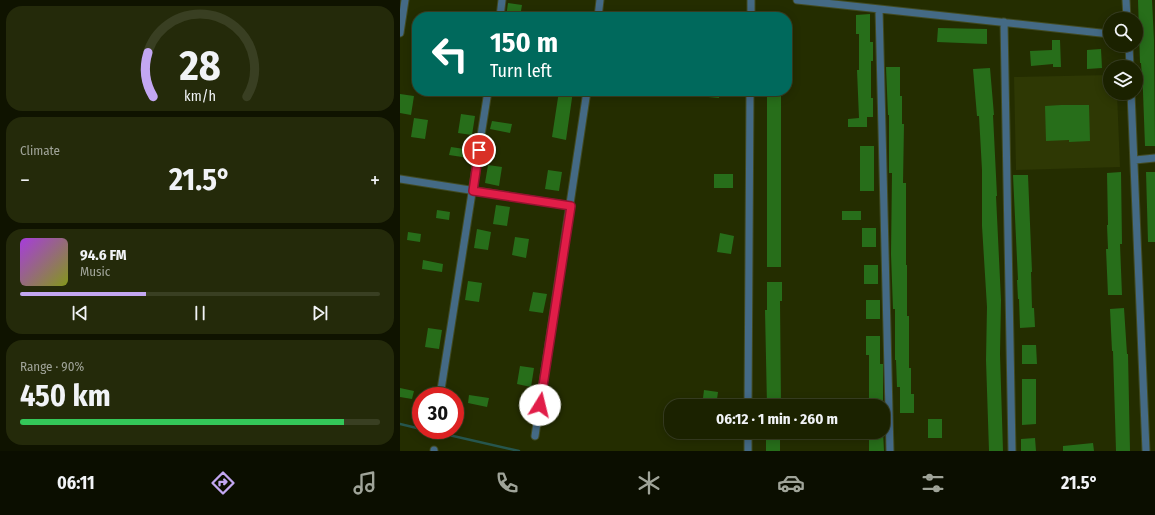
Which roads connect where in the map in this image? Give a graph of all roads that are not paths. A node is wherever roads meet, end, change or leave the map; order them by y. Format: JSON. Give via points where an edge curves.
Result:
{"nodes":[{"id":1,"x":405,"y":0,"type":"edge"},
{"id":2,"x":502,"y":0,"type":"edge"},
{"id":3,"x":600,"y":0,"type":"edge"},
{"id":4,"x":751,"y":0,"type":"edge"},
{"id":5,"x":797,"y":0,"type":"edge"},
{"id":6,"x":1126,"y":0,"type":"edge"},
{"id":7,"x":879,"y":9,"type":"junction"},
{"id":8,"x":501,"y":12,"type":"edge"},
{"id":9,"x":599,"y":12,"type":"edge"},
{"id":10,"x":751,"y":12,"type":"edge"},
{"id":11,"x":1127,"y":12,"type":"edge"},
{"id":12,"x":1004,"y":22,"type":"junction"},
{"id":13,"x":400,"y":33,"type":"edge"},
{"id":14,"x":1103,"y":33,"type":"edge"},
{"id":15,"x":487,"y":96,"type":"edge"},
{"id":16,"x":586,"y":96,"type":"edge"},
{"id":17,"x":750,"y":96,"type":"edge"},
{"id":18,"x":1131,"y":100,"type":"edge"},
{"id":19,"x":1155,"y":158,"type":"edge"},
{"id":20,"x":1135,"y":160,"type":"junction"},
{"id":21,"x":400,"y":179,"type":"edge"},
{"id":22,"x":473,"y":191,"type":"junction"},
{"id":23,"x":571,"y":206,"type":"junction"},
{"id":24,"x":441,"y":387,"type":"edge"},
{"id":25,"x":748,"y":399,"type":"edge"},
{"id":26,"x":536,"y":436,"type":"dead end"},
{"id":27,"x":748,"y":439,"type":"edge"},
{"id":28,"x":748,"y":451,"type":"edge"},
{"id":29,"x":890,"y":451,"type":"edge"},
{"id":30,"x":1012,"y":451,"type":"edge"},
{"id":31,"x":1146,"y":451,"type":"edge"}],
"edges":[{"from":1,"to":13,"type":"street"},
{"from":2,"to":8,"type":"street"},
{"from":3,"to":9,"type":"street"},
{"from":4,"to":10,"type":"street"},
{"from":5,"to":7,"type":"street"},
{"from":6,"to":11,"type":"street"},
{"from":7,"to":12,"type":"street"},
{"from":7,"to":29,"type":"street"},
{"from":12,"to":14,"type":"street"},
{"from":12,"to":30,"type":"street"},
{"from":15,"to":22,"type":"street"},
{"from":16,"to":23,"type":"street"},
{"from":17,"to":25,"type":"street"},
{"from":18,"to":20,"type":"street"},
{"from":19,"to":20,"type":"street"},
{"from":20,"to":31,"type":"street"},
{"from":21,"to":22,"type":"street"},
{"from":22,"to":23,"type":"street"},
{"from":22,"to":24,"type":"street"},
{"from":23,"to":26,"type":"street"},
{"from":27,"to":28,"type":"street"}]}
